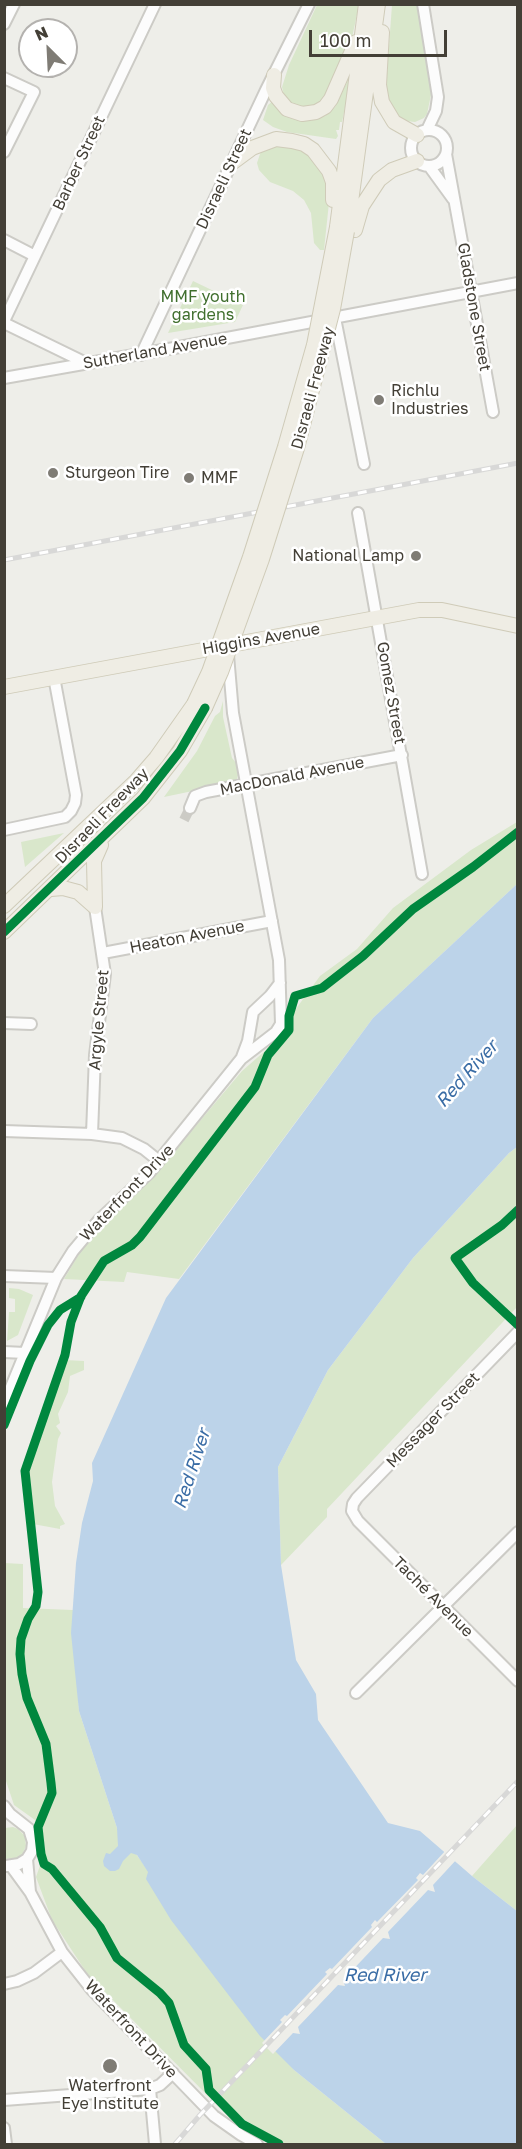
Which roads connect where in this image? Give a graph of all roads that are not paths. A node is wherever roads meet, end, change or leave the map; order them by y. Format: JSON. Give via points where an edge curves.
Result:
{"nodes":[{"id":1,"x":14,"y":4,"type":"edge"},
{"id":2,"x":154,"y":4,"type":"edge"},
{"id":3,"x":309,"y":4,"type":"edge"},
{"id":4,"x":366,"y":4,"type":"edge"},
{"id":5,"x":380,"y":4,"type":"edge"},
{"id":6,"x":423,"y":4,"type":"edge"},
{"id":7,"x":4,"y":24,"type":"edge"},
{"id":8,"x":363,"y":27,"type":"junction"},
{"id":9,"x":274,"y":75,"type":"junction"},
{"id":10,"x":4,"y":78,"type":"edge"},
{"id":11,"x":422,"y":133,"type":"junction"},
{"id":12,"x":4,"y":152,"type":"edge"},
{"id":13,"x":446,"y":154,"type":"junction"},
{"id":14,"x":233,"y":162,"type":"junction"},
{"id":15,"x":423,"y":163,"type":"junction"},
{"id":16,"x":454,"y":202,"type":"junction"},
{"id":17,"x":342,"y":229,"type":"junction"},
{"id":18,"x":4,"y":240,"type":"edge"},
{"id":19,"x":35,"y":256,"type":"junction"},
{"id":20,"x":518,"y":283,"type":"edge"},
{"id":21,"x":471,"y":290,"type":"junction"},
{"id":22,"x":335,"y":318,"type":"junction"},
{"id":23,"x":4,"y":322,"type":"edge"},
{"id":24,"x":141,"y":355,"type":"junction"},
{"id":25,"x":87,"y":363,"type":"junction"},
{"id":26,"x":4,"y":378,"type":"edge"},
{"id":27,"x":493,"y":412,"type":"dead end"},
{"id":28,"x":364,"y":464,"type":"dead end"},
{"id":29,"x":358,"y":513,"type":"dead end"},
{"id":30,"x":377,"y":618,"type":"junction"},
{"id":31,"x":518,"y":626,"type":"edge"},
{"id":32,"x":221,"y":646,"type":"junction"},
{"id":33,"x":54,"y":677,"type":"junction"},
{"id":34,"x":4,"y":687,"type":"edge"},
{"id":35,"x":200,"y":706,"type":"junction"},
{"id":36,"x":402,"y":755,"type":"junction"},
{"id":37,"x":246,"y":785,"type":"junction"},
{"id":38,"x":190,"y":808,"type":"tunnel mouth"},
{"id":39,"x":4,"y":830,"type":"edge"},
{"id":40,"x":104,"y":838,"type":"junction"},
{"id":41,"x":422,"y":874,"type":"dead end"},
{"id":42,"x":51,"y":888,"type":"junction"},
{"id":43,"x":4,"y":906,"type":"edge"},
{"id":44,"x":95,"y":907,"type":"junction"},
{"id":45,"x":272,"y":921,"type":"junction"},
{"id":46,"x":4,"y":932,"type":"edge"},
{"id":47,"x":103,"y":953,"type":"junction"},
{"id":48,"x":280,"y":983,"type":"junction"},
{"id":49,"x":260,"y":1006,"type":"junction"},
{"id":50,"x":281,"y":1018,"type":"junction"},
{"id":51,"x":251,"y":1022,"type":"junction"},
{"id":52,"x":4,"y":1023,"type":"edge"},
{"id":53,"x":31,"y":1024,"type":"dead end"},
{"id":54,"x":274,"y":1034,"type":"junction"},
{"id":55,"x":241,"y":1059,"type":"junction"},
{"id":56,"x":4,"y":1131,"type":"edge"},
{"id":57,"x":92,"y":1134,"type":"junction"},
{"id":58,"x":159,"y":1161,"type":"junction"},
{"id":59,"x":4,"y":1276,"type":"edge"},
{"id":60,"x":56,"y":1278,"type":"junction"},
{"id":61,"x":518,"y":1332,"type":"edge"},
{"id":62,"x":4,"y":1352,"type":"edge"},
{"id":63,"x":25,"y":1353,"type":"junction"},
{"id":64,"x":4,"y":1404,"type":"edge"},
{"id":65,"x":352,"y":1510,"type":"joint"},
{"id":66,"x":518,"y":1532,"type":"edge"},
{"id":67,"x":444,"y":1607,"type":"junction"},
{"id":68,"x":518,"y":1681,"type":"edge"},
{"id":69,"x":356,"y":1693,"type":"dead end"},
{"id":70,"x":4,"y":1806,"type":"edge"},
{"id":71,"x":4,"y":1821,"type":"edge"},
{"id":72,"x":20,"y":1822,"type":"junction"},
{"id":73,"x":27,"y":1859,"type":"junction"},
{"id":74,"x":8,"y":1866,"type":"edge"},
{"id":75,"x":30,"y":1892,"type":"junction"},
{"id":76,"x":62,"y":1952,"type":"junction"},
{"id":77,"x":4,"y":1984,"type":"edge"},
{"id":78,"x":173,"y":2073,"type":"junction"},
{"id":79,"x":150,"y":2089,"type":"junction"},
{"id":80,"x":4,"y":2100,"type":"edge"},
{"id":81,"x":4,"y":2128,"type":"edge"},
{"id":82,"x":6,"y":2145,"type":"edge"},
{"id":83,"x":155,"y":2145,"type":"edge"},
{"id":84,"x":258,"y":2145,"type":"edge"}],
"edges":[{"from":1,"to":7,"type":"street"},
{"from":2,"to":19,"type":"street","name":"Barber Street"},
{"from":3,"to":9,"type":"street","name":"Disraeli Street"},
{"from":4,"to":8,"type":"main road","name":"Disraeli Freeway"},
{"from":5,"to":11,"type":"main road","via":[[380,97],[394,122]]},
{"from":5,"to":17,"type":"main road","name":"Disraeli Freeway"},
{"from":6,"to":11,"type":"street","via":[[438,97],[436,111]]},
{"from":8,"to":9,"type":"main road","via":[[331,99],[316,112],[302,114],[287,109],[276,96]]},
{"from":8,"to":17,"type":"main road","name":"Disraeli Freeway"},
{"from":9,"to":14,"type":"street","name":"Disraeli Street"},
{"from":10,"to":12,"type":"street","via":[[34,92]]},
{"from":11,"to":13,"type":"street","name":"Gladstone Street","via":[[435,131],[444,139]]},
{"from":11,"to":15,"type":"street","via":[[413,142],[412,150]]},
{"from":13,"to":15,"type":"street","via":[[437,164]]},
{"from":13,"to":16,"type":"street","name":"Gladstone Street"},
{"from":14,"to":17,"type":"main road","via":[[252,148],[276,139],[313,150],[326,165],[333,182]]},
{"from":14,"to":24,"type":"street","name":"Disraeli Street"},
{"from":15,"to":16,"type":"street","name":"Gladstone Street"},
{"from":15,"to":17,"type":"main road","via":[[392,170],[379,180]]},
{"from":16,"to":21,"type":"street","name":"Gladstone Street"},
{"from":17,"to":35,"type":"main road","name":"Disraeli Freeway","bridge":true,"via":[[335,270],[282,458]]},
{"from":18,"to":19,"type":"street"},
{"from":19,"to":23,"type":"street","name":"Barber Street"},
{"from":20,"to":21,"type":"street","name":"Sutherland Avenue"},
{"from":21,"to":22,"type":"street","name":"Sutherland Avenue"},
{"from":21,"to":27,"type":"street","name":"Gladstone Street"},
{"from":22,"to":24,"type":"street","name":"Sutherland Avenue"},
{"from":22,"to":28,"type":"street"},
{"from":23,"to":25,"type":"street"},
{"from":24,"to":25,"type":"street","name":"Sutherland Avenue"},
{"from":25,"to":26,"type":"street","name":"Sutherland Avenue"},
{"from":29,"to":30,"type":"street","name":"Gomez Street"},
{"from":30,"to":31,"type":"main road","name":"Higgins Avenue","via":[[434,609]]},
{"from":30,"to":32,"type":"main road","name":"Higgins Avenue"},
{"from":30,"to":36,"type":"street","name":"Gomez Street"},
{"from":32,"to":33,"type":"main road","name":"Higgins Avenue"},
{"from":32,"to":37,"type":"street","name":"Waterfront Drive"},
{"from":33,"to":34,"type":"main road","name":"Higgins Avenue"},
{"from":33,"to":39,"type":"street","via":[[76,795],[71,811],[65,818]]},
{"from":35,"to":40,"type":"main road","name":"Disraeli Freeway","via":[[187,741],[163,775]]},
{"from":35,"to":43,"type":"main road","name":"Disraeli Freeway","via":[[136,781]]},
{"from":36,"to":37,"type":"street","name":"MacDonald Avenue"},
{"from":36,"to":41,"type":"street","name":"Gomez Street"},
{"from":37,"to":38,"type":"street","name":"MacDonald Avenue","via":[[195,796]]},
{"from":37,"to":45,"type":"street","name":"Waterfront Drive"},
{"from":40,"to":42,"type":"main road","name":"Disraeli Freeway"},
{"from":40,"to":44,"type":"main road","via":[[94,861]]},
{"from":42,"to":44,"type":"main road","via":[[78,892]]},
{"from":42,"to":46,"type":"main road","name":"Disraeli Freeway"},
{"from":44,"to":47,"type":"street","name":"Argyle Street"},
{"from":45,"to":47,"type":"street","name":"Heaton Avenue"},
{"from":45,"to":48,"type":"street","name":"Waterfront Drive"},
{"from":47,"to":57,"type":"street","name":"Argyle Street","via":[[105,974],[95,1055]]},
{"from":48,"to":49,"type":"street","name":"Waterfront Drive"},
{"from":48,"to":50,"type":"street","name":"Waterfront Drive"},
{"from":49,"to":50,"type":"street","via":[[273,1007]]},
{"from":49,"to":51,"type":"street","name":"Waterfront Drive","via":[[253,1012]]},
{"from":50,"to":54,"type":"street","name":"Waterfront Drive"},
{"from":51,"to":54,"type":"street","via":[[259,1034]]},
{"from":51,"to":55,"type":"street","name":"Waterfront Drive"},
{"from":52,"to":53,"type":"street"},
{"from":54,"to":55,"type":"street","name":"Waterfront Drive"},
{"from":55,"to":58,"type":"street","name":"Waterfront Drive"},
{"from":56,"to":57,"type":"street"},
{"from":57,"to":58,"type":"street","via":[[129,1140]]},
{"from":58,"to":60,"type":"street","name":"Waterfront Drive","via":[[86,1233]]},
{"from":59,"to":60,"type":"street"},
{"from":60,"to":63,"type":"street","name":"Waterfront Drive"},
{"from":61,"to":65,"type":"street","name":"Messager Street","via":[[357,1498]]},
{"from":62,"to":63,"type":"street"},
{"from":63,"to":64,"type":"street","name":"Waterfront Drive"},
{"from":65,"to":67,"type":"street","name":"Taché Avenue","via":[[358,1521]]},
{"from":66,"to":67,"type":"street"},
{"from":67,"to":68,"type":"street","name":"Taché Avenue"},
{"from":67,"to":69,"type":"street"},
{"from":70,"to":72,"type":"street","name":"Waterfront Drive"},
{"from":71,"to":72,"type":"street"},
{"from":72,"to":73,"type":"street","name":"Waterfront Drive","via":[[33,1839]]},
{"from":73,"to":74,"type":"street","name":"Waterfront Drive"},
{"from":73,"to":75,"type":"street","name":"Waterfront Drive"},
{"from":74,"to":75,"type":"street","name":"Waterfront Drive"},
{"from":75,"to":76,"type":"street","name":"Waterfront Drive"},
{"from":76,"to":77,"type":"street","via":[[34,1972]]},
{"from":76,"to":78,"type":"street","name":"Waterfront Drive","via":[[92,1990]]},
{"from":78,"to":79,"type":"street"},
{"from":78,"to":84,"type":"street","name":"Waterfront Drive","via":[[214,2116]]},
{"from":79,"to":80,"type":"street"},
{"from":79,"to":83,"type":"street"},
{"from":81,"to":82,"type":"street"}]}
